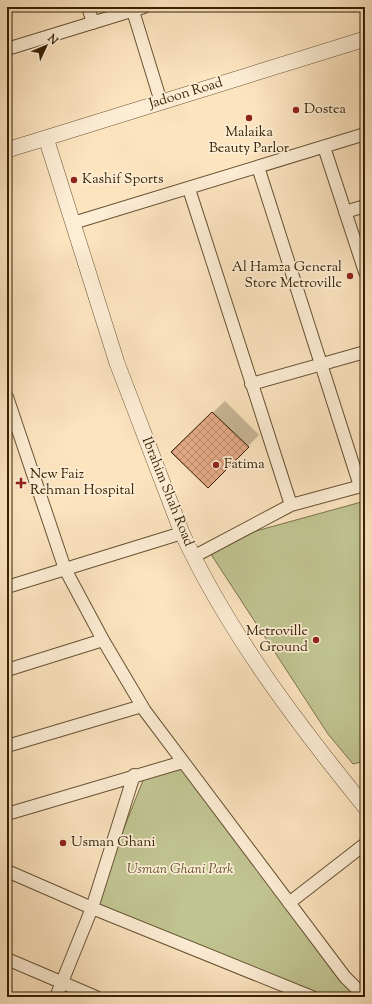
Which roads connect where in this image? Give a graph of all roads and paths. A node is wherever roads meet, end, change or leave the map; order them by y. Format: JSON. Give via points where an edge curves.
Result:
{"nodes":[{"id":1,"x":88,"y":7,"type":"edge"},
{"id":2,"x":139,"y":9,"type":"edge"},
{"id":3,"x":93,"y":23,"type":"junction"},
{"id":4,"x":365,"y":39,"type":"edge"},
{"id":5,"x":7,"y":50,"type":"edge"},
{"id":6,"x":161,"y":102,"type":"junction"},
{"id":7,"x":365,"y":134,"type":"edge"},
{"id":8,"x":46,"y":138,"type":"junction"},
{"id":9,"x":324,"y":147,"type":"junction"},
{"id":10,"x":7,"y":150,"type":"edge"},
{"id":11,"x":258,"y":167,"type":"junction"},
{"id":12,"x":189,"y":189,"type":"junction"},
{"id":13,"x":365,"y":206,"type":"edge"},
{"id":14,"x":345,"y":212,"type":"junction"},
{"id":15,"x":73,"y":223,"type":"junction"},
{"id":16,"x":365,"y":272,"type":"edge"},
{"id":17,"x":365,"y":352,"type":"edge"},
{"id":18,"x":321,"y":365,"type":"junction"},
{"id":19,"x":251,"y":384,"type":"junction"},
{"id":20,"x":7,"y":397,"type":"edge"},
{"id":21,"x":363,"y":486,"type":"edge"},
{"id":22,"x":291,"y":505,"type":"junction"},
{"id":23,"x":182,"y":533,"type":"junction"},
{"id":24,"x":193,"y":557,"type":"junction"},
{"id":25,"x":65,"y":569,"type":"junction"},
{"id":26,"x":7,"y":587,"type":"edge"},
{"id":27,"x":103,"y":640,"type":"junction"},
{"id":28,"x":7,"y":670,"type":"edge"},
{"id":29,"x":142,"y":706,"type":"junction"},
{"id":30,"x":7,"y":746,"type":"edge"},
{"id":31,"x":183,"y":762,"type":"junction"},
{"id":32,"x":134,"y":775,"type":"junction"},
{"id":33,"x":365,"y":807,"type":"edge"},
{"id":34,"x":7,"y":814,"type":"edge"},
{"id":35,"x":365,"y":844,"type":"edge"},
{"id":36,"x":7,"y":871,"type":"edge"},
{"id":37,"x":289,"y":903,"type":"junction"},
{"id":38,"x":92,"y":908,"type":"junction"},
{"id":39,"x":7,"y":959,"type":"edge"},
{"id":40,"x":62,"y":982,"type":"junction"},
{"id":41,"x":56,"y":997,"type":"edge"},
{"id":42,"x":96,"y":997,"type":"edge"},
{"id":43,"x":312,"y":997,"type":"edge"},
{"id":44,"x":364,"y":997,"type":"edge"}],
"edges":[{"from":1,"to":3,"type":"street"},
{"from":2,"to":3,"type":"street"},
{"from":2,"to":6,"type":"street"},
{"from":3,"to":5,"type":"street"},
{"from":4,"to":6,"type":"street","name":"Jadoon Road"},
{"from":6,"to":8,"type":"street","name":"Jadoon Road"},
{"from":7,"to":9,"type":"street"},
{"from":8,"to":10,"type":"street","name":"Jadoon Road"},
{"from":8,"to":15,"type":"street","name":"Ibrahim Shah Road"},
{"from":9,"to":11,"type":"street"},
{"from":9,"to":14,"type":"street"},
{"from":11,"to":12,"type":"street"},
{"from":11,"to":18,"type":"street"},
{"from":12,"to":15,"type":"street"},
{"from":12,"to":19,"type":"street"},
{"from":13,"to":14,"type":"street"},
{"from":14,"to":16,"type":"street"},
{"from":15,"to":23,"type":"street","name":"Ibrahim Shah Road","via":[[117,363]]},
{"from":17,"to":18,"type":"street"},
{"from":18,"to":19,"type":"street"},
{"from":18,"to":21,"type":"street"},
{"from":19,"to":22,"type":"street"},
{"from":20,"to":25,"type":"street"},
{"from":21,"to":22,"type":"street"},
{"from":22,"to":24,"type":"street"},
{"from":23,"to":24,"type":"street","name":"Ibrahim Shah Road"},
{"from":23,"to":25,"type":"street"},
{"from":24,"to":33,"type":"street","name":"Ibrahim Shah Road","via":[[248,653]]},
{"from":25,"to":26,"type":"street"},
{"from":25,"to":27,"type":"street"},
{"from":27,"to":28,"type":"street"},
{"from":27,"to":29,"type":"street"},
{"from":29,"to":30,"type":"street"},
{"from":29,"to":31,"type":"street"},
{"from":31,"to":32,"type":"street"},
{"from":31,"to":37,"type":"street"},
{"from":32,"to":34,"type":"street"},
{"from":32,"to":38,"type":"street"},
{"from":35,"to":37,"type":"street"},
{"from":36,"to":38,"type":"street"},
{"from":37,"to":44,"type":"street","via":[[345,977]]},
{"from":38,"to":40,"type":"street"},
{"from":38,"to":43,"type":"street"},
{"from":39,"to":40,"type":"street"},
{"from":40,"to":41,"type":"street"},
{"from":40,"to":42,"type":"street"}]}
